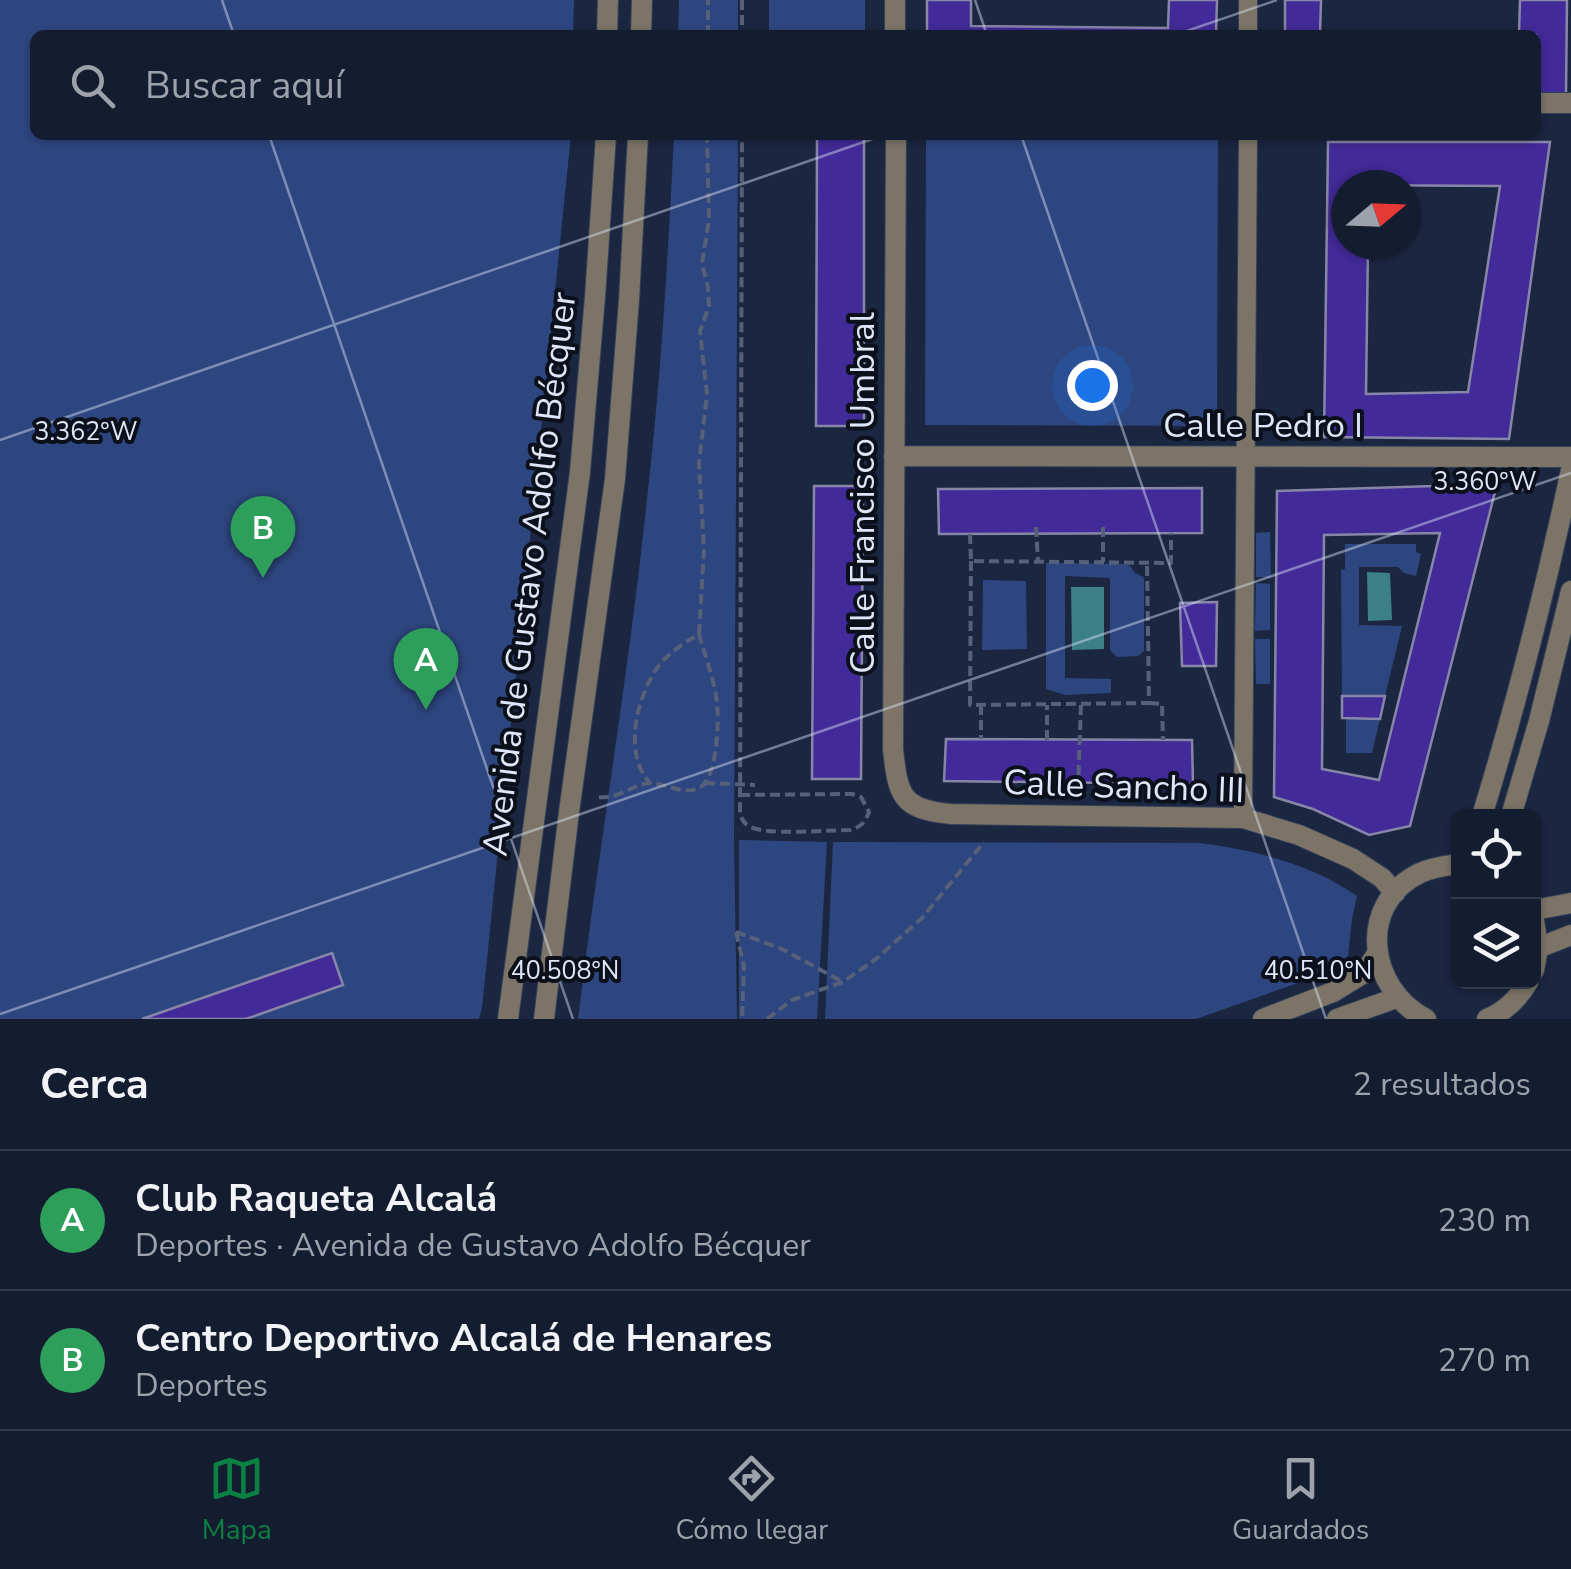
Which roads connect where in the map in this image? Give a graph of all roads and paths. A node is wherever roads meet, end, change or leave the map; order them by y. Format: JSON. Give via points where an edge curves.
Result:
{"nodes":[{"id":1,"x":608,"y":0,"type":"edge"},
{"id":2,"x":642,"y":0,"type":"edge"},
{"id":3,"x":708,"y":0,"type":"edge"},
{"id":4,"x":742,"y":0,"type":"edge"},
{"id":5,"x":895,"y":0,"type":"edge"},
{"id":6,"x":1248,"y":0,"type":"edge"},
{"id":7,"x":607,"y":30,"type":"edge"},
{"id":8,"x":642,"y":30,"type":"edge"},
{"id":9,"x":708,"y":30,"type":"edge"},
{"id":10,"x":742,"y":30,"type":"edge"},
{"id":11,"x":895,"y":30,"type":"edge"},
{"id":12,"x":1248,"y":30,"type":"edge"},
{"id":13,"x":1541,"y":103,"type":"edge"},
{"id":14,"x":1571,"y":103,"type":"edge"},
{"id":15,"x":606,"y":140,"type":"edge"},
{"id":16,"x":638,"y":140,"type":"edge"},
{"id":17,"x":708,"y":140,"type":"edge"},
{"id":18,"x":742,"y":140,"type":"edge"},
{"id":19,"x":896,"y":140,"type":"edge"},
{"id":20,"x":1248,"y":140,"type":"edge"},
{"id":21,"x":894,"y":456,"type":"junction"},
{"id":22,"x":1571,"y":457,"type":"edge"},
{"id":23,"x":1247,"y":458,"type":"junction"},
{"id":24,"x":1571,"y":470,"type":"edge"},
{"id":25,"x":1036,"y":527,"type":"dead end"},
{"id":26,"x":1102,"y":527,"type":"dead end"},
{"id":27,"x":1170,"y":533,"type":"dead end"},
{"id":28,"x":970,"y":534,"type":"dead end"},
{"id":29,"x":971,"y":560,"type":"junction"},
{"id":30,"x":1038,"y":561,"type":"junction"},
{"id":31,"x":1104,"y":562,"type":"junction"},
{"id":32,"x":1147,"y":562,"type":"junction"},
{"id":33,"x":1571,"y":591,"type":"edge"},
{"id":34,"x":699,"y":634,"type":"junction"},
{"id":35,"x":1047,"y":704,"type":"junction"},
{"id":36,"x":1081,"y":704,"type":"junction"},
{"id":37,"x":1149,"y":704,"type":"junction"},
{"id":38,"x":980,"y":705,"type":"junction"},
{"id":39,"x":981,"y":740,"type":"dead end"},
{"id":40,"x":1047,"y":740,"type":"dead end"},
{"id":41,"x":1163,"y":740,"type":"dead end"},
{"id":42,"x":650,"y":783,"type":"junction"},
{"id":43,"x":705,"y":783,"type":"junction"},
{"id":44,"x":740,"y":784,"type":"junction"},
{"id":45,"x":755,"y":785,"type":"dead end"},
{"id":46,"x":1078,"y":790,"type":"dead end"},
{"id":47,"x":740,"y":794,"type":"junction"},
{"id":48,"x":599,"y":797,"type":"dead end"},
{"id":49,"x":1484,"y":809,"type":"edge"},
{"id":50,"x":1513,"y":809,"type":"edge"},
{"id":51,"x":952,"y":814,"type":"joint"},
{"id":52,"x":1243,"y":818,"type":"junction"},
{"id":53,"x":972,"y":842,"type":"dead end"},
{"id":54,"x":984,"y":842,"type":"dead end"},
{"id":55,"x":977,"y":853,"type":"junction"},
{"id":56,"x":1451,"y":865,"type":"edge"},
{"id":57,"x":1395,"y":892,"type":"junction"},
{"id":58,"x":1571,"y":904,"type":"edge"},
{"id":59,"x":1541,"y":909,"type":"edge"},
{"id":60,"x":1571,"y":934,"type":"edge"},
{"id":61,"x":1541,"y":947,"type":"edge"},
{"id":62,"x":1377,"y":954,"type":"junction"},
{"id":63,"x":843,"y":982,"type":"junction"},
{"id":64,"x":1524,"y":989,"type":"edge"},
{"id":65,"x":1396,"y":998,"type":"junction"},
{"id":66,"x":508,"y":1019,"type":"edge"},
{"id":67,"x":544,"y":1019,"type":"edge"},
{"id":68,"x":742,"y":1019,"type":"edge"},
{"id":69,"x":766,"y":1019,"type":"edge"},
{"id":70,"x":1263,"y":1019,"type":"edge"},
{"id":71,"x":1337,"y":1019,"type":"edge"},
{"id":72,"x":1426,"y":1019,"type":"edge"},
{"id":73,"x":1487,"y":1019,"type":"edge"}],
"edges":[{"from":1,"to":7,"type":"street"},
{"from":2,"to":8,"type":"street"},
{"from":3,"to":9,"type":"path"},
{"from":4,"to":10,"type":"path"},
{"from":5,"to":11,"type":"street"},
{"from":6,"to":12,"type":"street"},
{"from":13,"to":14,"type":"street"},
{"from":15,"to":66,"type":"street","name":"Avenida de Gustavo Adolfo Bécquer","via":[[580,472]]},
{"from":16,"to":67,"type":"street","name":"Avenida de Gustavo Adolfo Bécquer","via":[[615,480]]},
{"from":17,"to":34,"type":"path"},
{"from":18,"to":44,"type":"path"},
{"from":19,"to":21,"type":"street","name":"Calle Francisco Umbral"},
{"from":20,"to":23,"type":"street"},
{"from":21,"to":23,"type":"street","name":"Calle Pedro I"},
{"from":21,"to":51,"type":"street","name":"Calle Francisco Umbral","via":[[896,779],[906,800],[926,812]]},
{"from":22,"to":23,"type":"street","name":"Calle Pedro I"},
{"from":23,"to":52,"type":"street"},
{"from":24,"to":49,"type":"street"},
{"from":25,"to":30,"type":"path"},
{"from":26,"to":31,"type":"path"},
{"from":27,"to":32,"type":"path","via":[[1171,563]]},
{"from":28,"to":29,"type":"path"},
{"from":29,"to":30,"type":"path"},
{"from":29,"to":38,"type":"path","via":[[970,705]]},
{"from":30,"to":31,"type":"path"},
{"from":31,"to":32,"type":"path"},
{"from":32,"to":37,"type":"path"},
{"from":33,"to":50,"type":"street"},
{"from":34,"to":42,"type":"path","via":[[661,662],[641,704],[634,750]]},
{"from":34,"to":43,"type":"path","via":[[717,702],[715,752]]},
{"from":35,"to":36,"type":"path"},
{"from":35,"to":38,"type":"path"},
{"from":35,"to":40,"type":"path"},
{"from":36,"to":37,"type":"path"},
{"from":36,"to":46,"type":"path"},
{"from":37,"to":41,"type":"path","via":[[1162,704]]},
{"from":38,"to":39,"type":"path"},
{"from":42,"to":43,"type":"path","via":[[682,789]]},
{"from":42,"to":48,"type":"path"},
{"from":43,"to":44,"type":"path"},
{"from":44,"to":45,"type":"path"},
{"from":44,"to":47,"type":"path"},
{"from":47,"to":47,"type":"path","via":[[744,824],[753,829],[850,830],[868,812],[852,794]]},
{"from":51,"to":52,"type":"street","name":"Calle Sancho III"},
{"from":52,"to":57,"type":"street","name":"Calle Sancho III","via":[[1353,859]]},
{"from":53,"to":55,"type":"path"},
{"from":54,"to":55,"type":"path"},
{"from":55,"to":63,"type":"path","via":[[922,918]]},
{"from":56,"to":57,"type":"street","via":[[1417,874]]},
{"from":57,"to":62,"type":"street","via":[[1380,924]]},
{"from":58,"to":59,"type":"street"},
{"from":60,"to":61,"type":"street"},
{"from":62,"to":65,"type":"street"},
{"from":62,"to":70,"type":"street","via":[[1364,973],[1333,992]]},
{"from":63,"to":68,"type":"path","via":[[736,932],[744,966]]},
{"from":63,"to":69,"type":"path","via":[[792,1000]]},
{"from":64,"to":73,"type":"street"},
{"from":65,"to":71,"type":"street"},
{"from":65,"to":72,"type":"street"}]}
